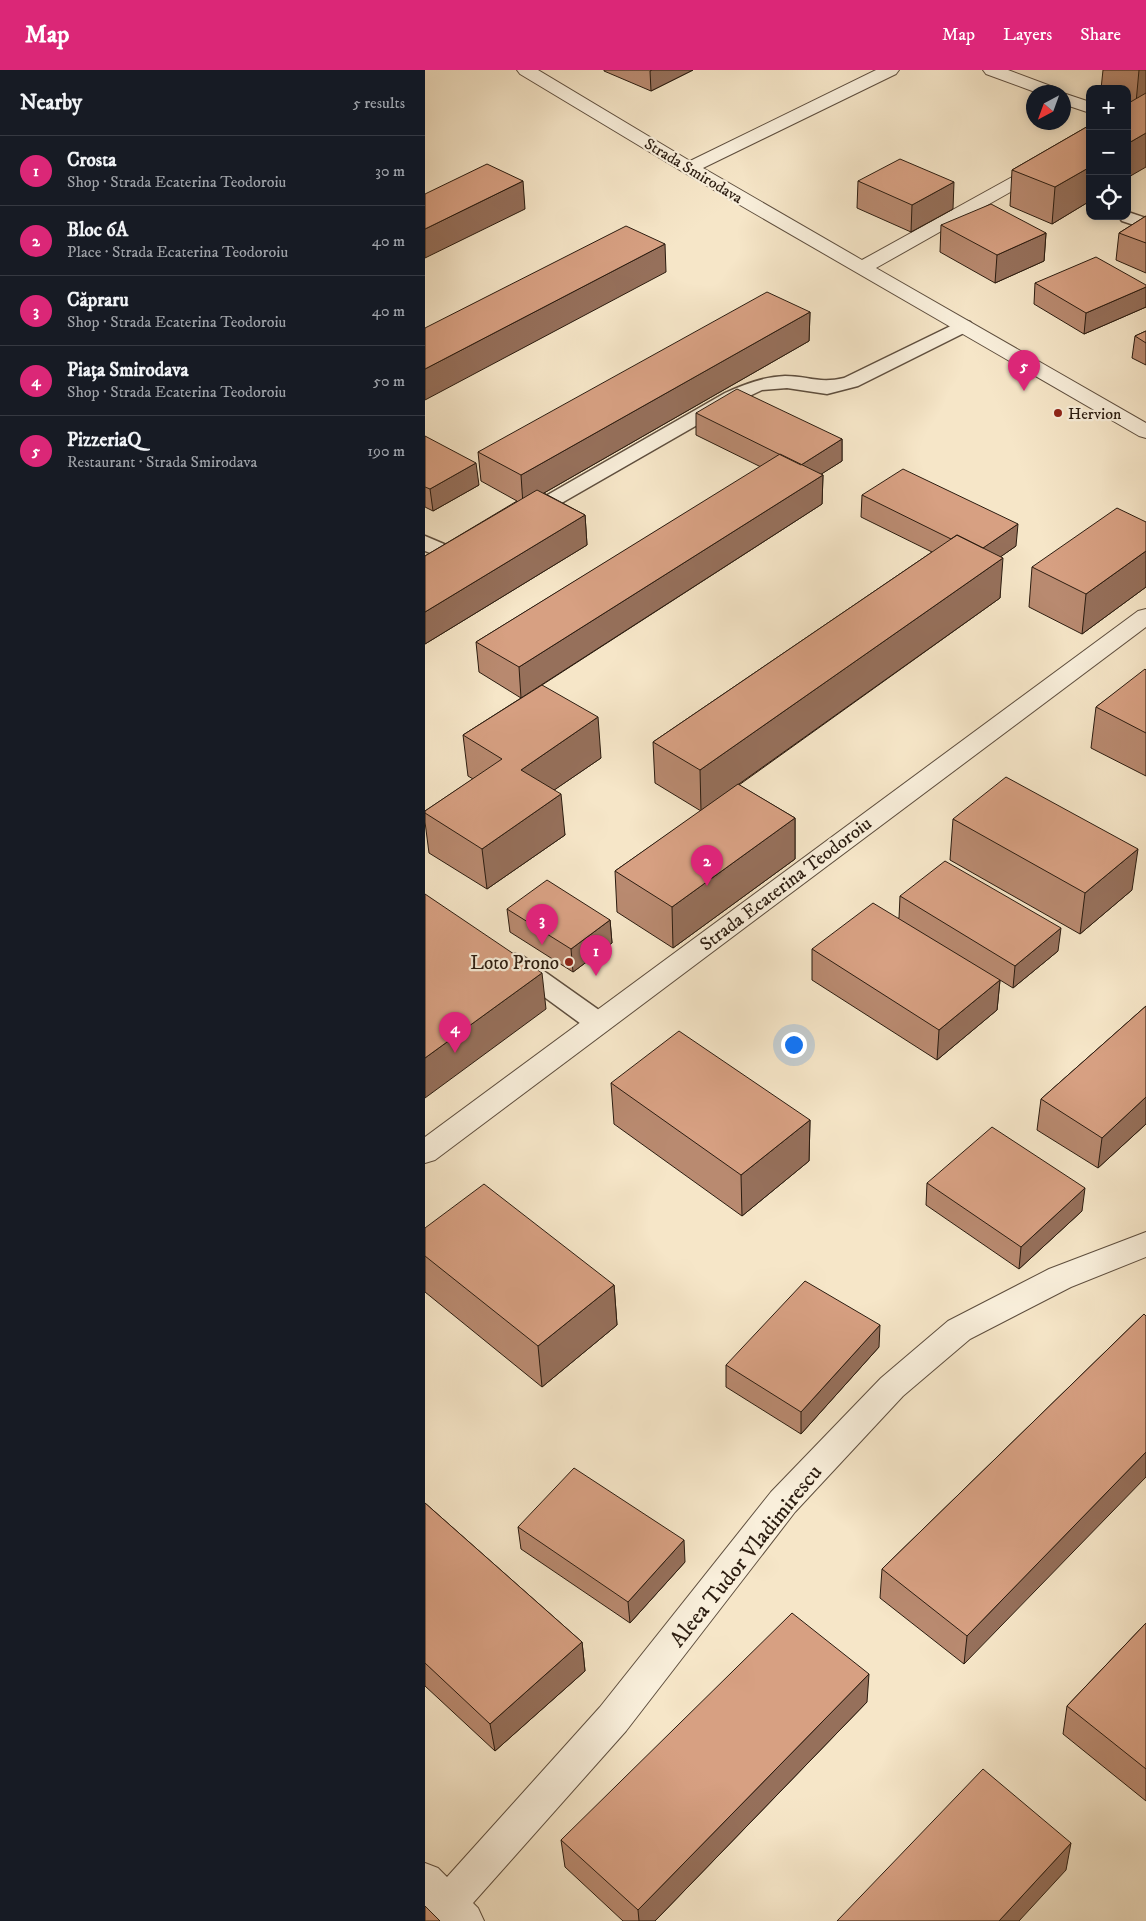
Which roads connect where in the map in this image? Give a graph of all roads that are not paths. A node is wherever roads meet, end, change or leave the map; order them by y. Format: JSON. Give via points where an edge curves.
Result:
{"nodes":[{"id":1,"x":527,"y":70,"type":"edge"},
{"id":2,"x":890,"y":70,"type":"edge"},
{"id":3,"x":991,"y":70,"type":"edge"},
{"id":4,"x":1031,"y":85,"type":"edge"},
{"id":5,"x":1071,"y":101,"type":"edge"},
{"id":6,"x":1086,"y":107,"type":"edge"},
{"id":7,"x":1086,"y":141,"type":"edge"},
{"id":8,"x":689,"y":168,"type":"junction"},
{"id":9,"x":1131,"y":218,"type":"edge"},
{"id":10,"x":1146,"y":224,"type":"edge"},
{"id":11,"x":862,"y":268,"type":"junction"},
{"id":12,"x":963,"y":326,"type":"junction"},
{"id":13,"x":1146,"y":432,"type":"edge"},
{"id":14,"x":506,"y":522,"type":"edge"},
{"id":15,"x":425,"y":542,"type":"edge"},
{"id":16,"x":425,"y":563,"type":"edge"},
{"id":17,"x":1146,"y":616,"type":"edge"},
{"id":18,"x":493,"y":947,"type":"edge"},
{"id":19,"x":597,"y":1022,"type":"junction"},
{"id":20,"x":425,"y":1152,"type":"edge"},
{"id":21,"x":1146,"y":1244,"type":"edge"},
{"id":22,"x":446,"y":1902,"type":"edge"}],
"edges":[{"from":1,"to":8,"type":"street","name":"Strada Smirodava"},
{"from":2,"to":8,"type":"street"},
{"from":3,"to":4,"type":"street"},
{"from":5,"to":6,"type":"street"},
{"from":7,"to":11,"type":"street"},
{"from":8,"to":11,"type":"street","name":"Strada Smirodava"},
{"from":9,"to":10,"type":"lane"},
{"from":11,"to":12,"type":"street","name":"Strada Smirodava"},
{"from":12,"to":13,"type":"street","name":"Strada Smirodava"},
{"from":12,"to":14,"type":"lane","via":[[851,382],[827,388],[787,382],[758,385],[551,501]]},
{"from":15,"to":16,"type":"lane","via":[[452,548]]},
{"from":17,"to":19,"type":"street","name":"Strada Ecaterina Teodoroiu"},
{"from":18,"to":19,"type":"lane"},
{"from":19,"to":20,"type":"street","name":"Strada Ecaterina Teodoroiu"},
{"from":21,"to":22,"type":"street","name":"Aleea Tudor Vladimirescu","via":[[1059,1278],[959,1330],[892,1387],[783,1502],[613,1719]]}]}
